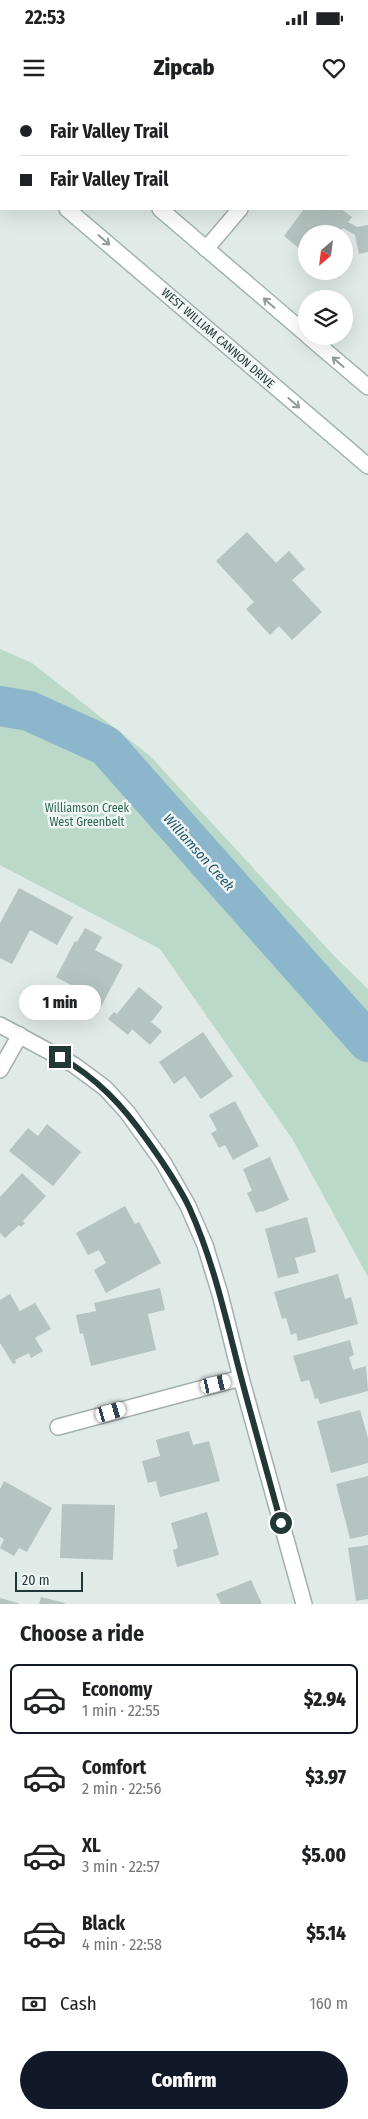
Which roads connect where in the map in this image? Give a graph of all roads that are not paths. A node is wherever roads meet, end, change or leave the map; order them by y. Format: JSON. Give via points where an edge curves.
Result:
{"nodes":[{"id":1,"x":68,"y":210,"type":"edge"},
{"id":2,"x":161,"y":210,"type":"edge"},
{"id":3,"x":239,"y":210,"type":"edge"},
{"id":4,"x":206,"y":249,"type":"junction"},
{"id":5,"x":298,"y":327,"type":"edge"},
{"id":6,"x":319,"y":345,"type":"edge"},
{"id":7,"x":368,"y":387,"type":"edge"},
{"id":8,"x":368,"y":466,"type":"edge"},
{"id":9,"x":0,"y":1025,"type":"edge"},
{"id":10,"x":20,"y":1035,"type":"junction"},
{"id":11,"x":0,"y":1070,"type":"edge"},
{"id":12,"x":241,"y":1378,"type":"junction"},
{"id":13,"x":58,"y":1427,"type":"dead end"},
{"id":14,"x":304,"y":1604,"type":"edge"}],
"edges":[{"from":1,"to":8,"type":"street","name":"WEST WILLIAM CANNON DRIVE","one_way":true},
{"from":2,"to":4,"type":"street"},
{"from":3,"to":4,"type":"street"},
{"from":5,"to":4,"type":"street","one_way":true},
{"from":7,"to":6,"type":"street","one_way":true},
{"from":9,"to":10,"type":"street"},
{"from":10,"to":11,"type":"street"},
{"from":10,"to":12,"type":"street","via":[[74,1065],[105,1088],[127,1112],[163,1162],[205,1245]]},
{"from":12,"to":13,"type":"street"},
{"from":12,"to":14,"type":"street"}]}
